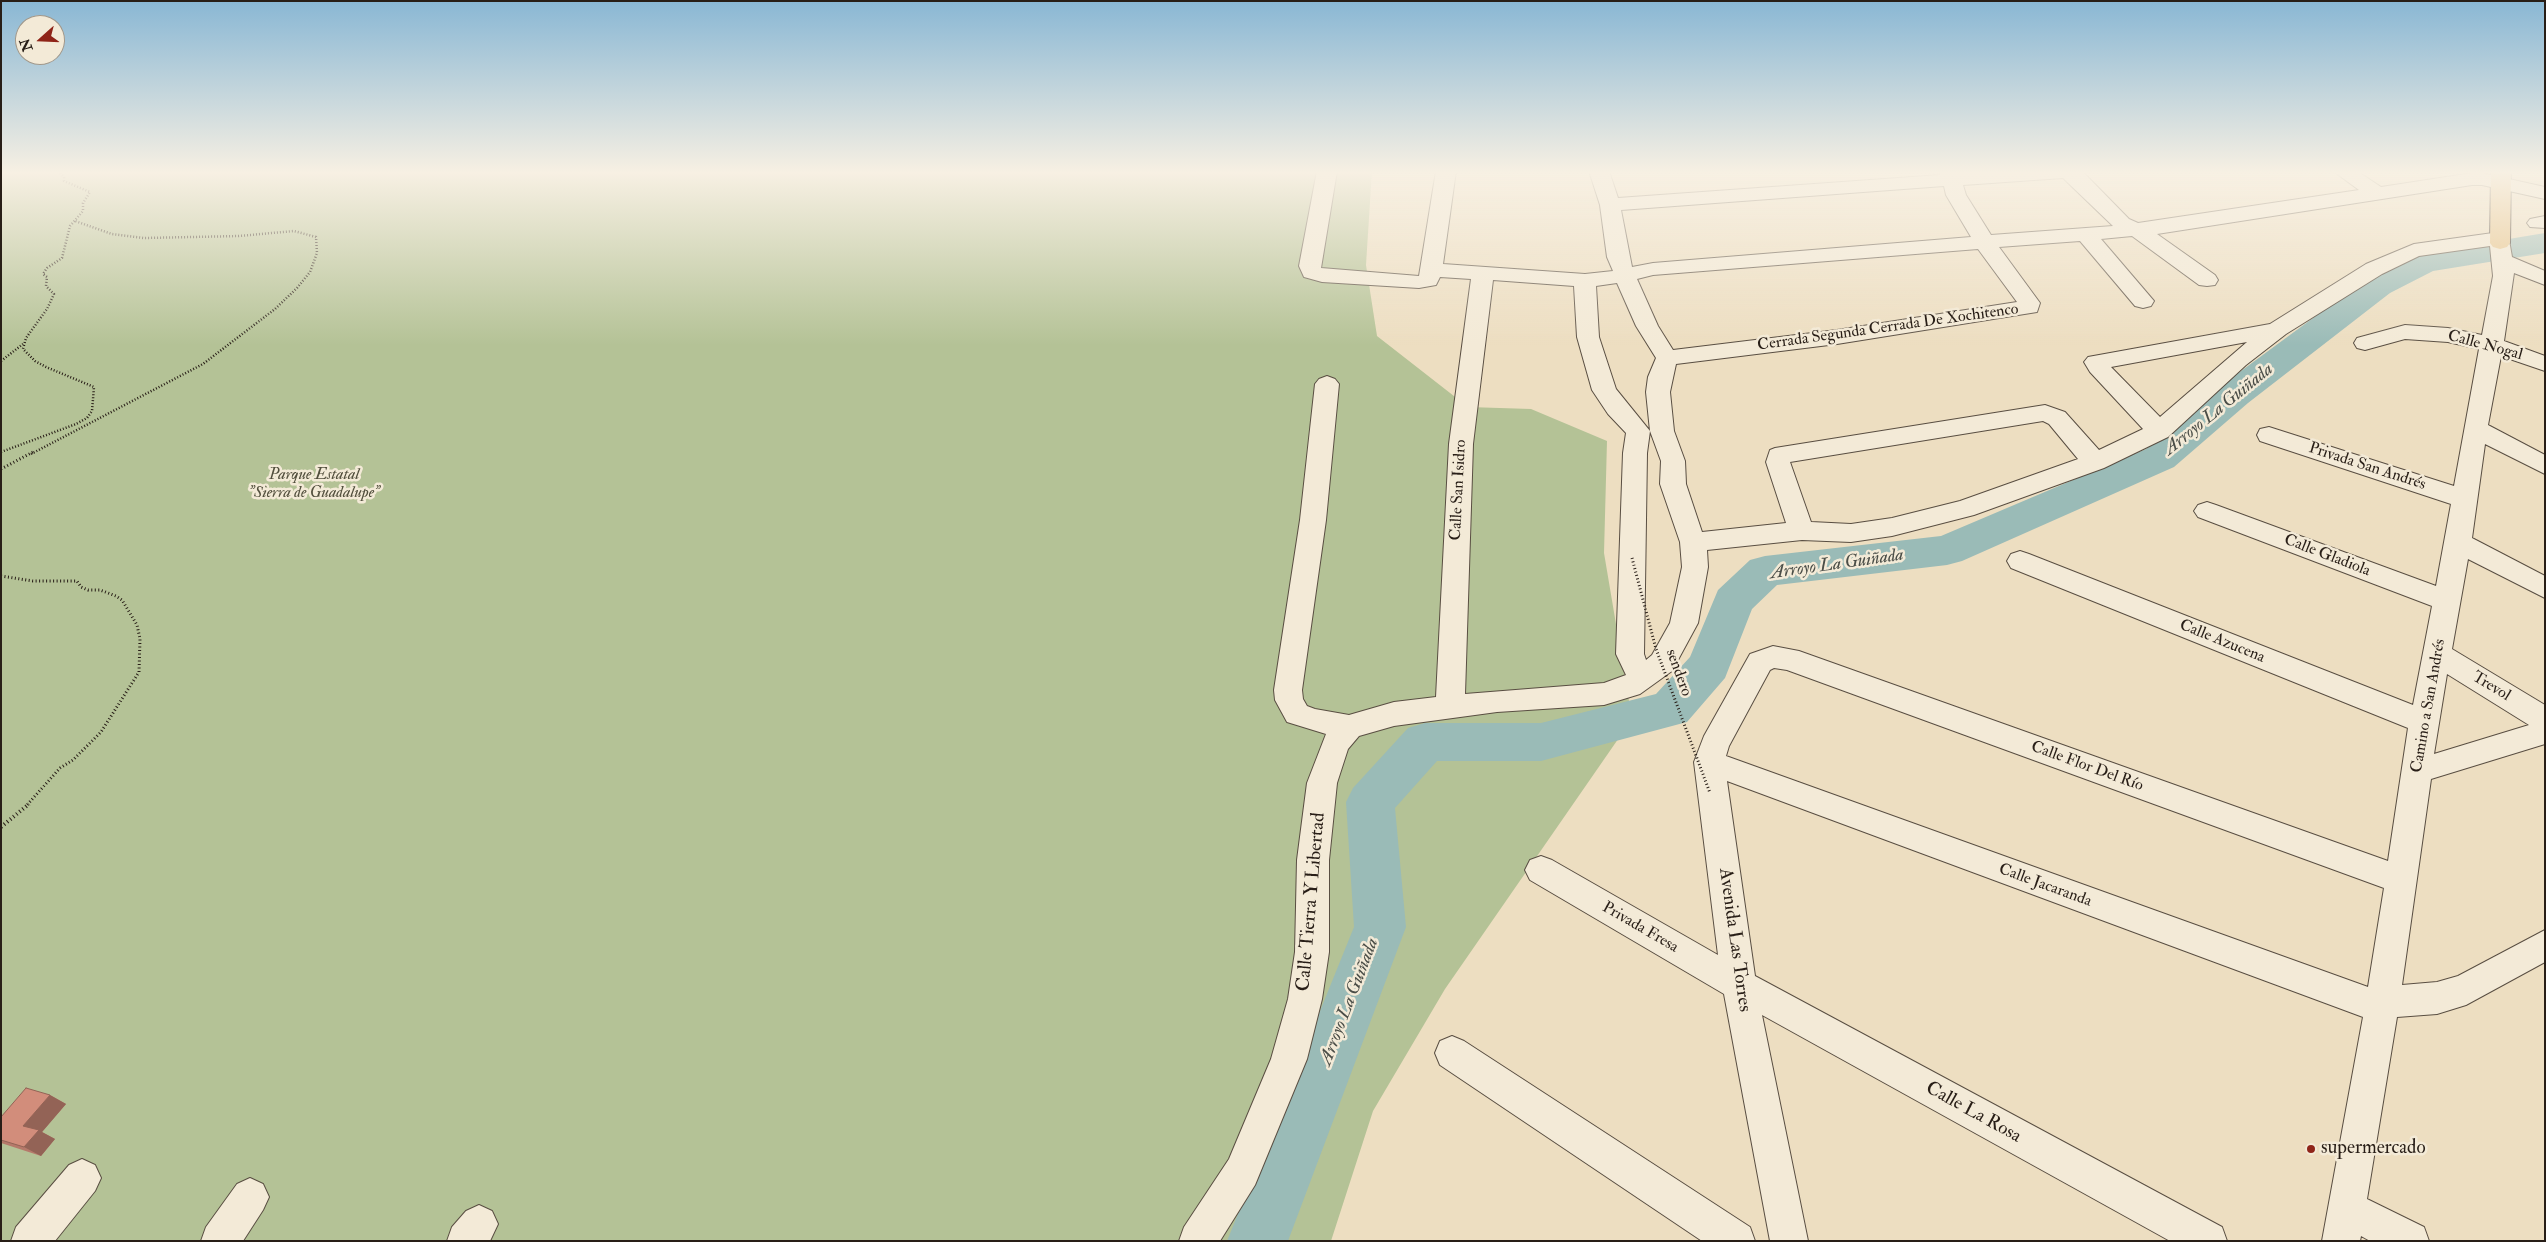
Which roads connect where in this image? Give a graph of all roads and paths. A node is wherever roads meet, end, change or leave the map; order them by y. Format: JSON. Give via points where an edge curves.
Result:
{"nodes":[{"id":1,"x":69,"y":229,"type":"edge"},
{"id":2,"x":98,"y":229,"type":"edge"},
{"id":3,"x":1317,"y":229,"type":"edge"},
{"id":4,"x":1437,"y":229,"type":"edge"},
{"id":5,"x":1614,"y":229,"type":"edge"},
{"id":6,"x":1978,"y":229,"type":"edge"},
{"id":7,"x":2142,"y":229,"type":"edge"},
{"id":8,"x":2497,"y":229,"type":"edge"},
{"id":9,"x":2135,"y":230,"type":"junction"},
{"id":10,"x":2086,"y":235,"type":"junction"},
{"id":11,"x":1984,"y":242,"type":"junction"},
{"id":12,"x":2501,"y":250,"type":"junction"},
{"id":13,"x":1483,"y":272,"type":"junction"},
{"id":14,"x":1429,"y":275,"type":"junction"},
{"id":15,"x":1625,"y":276,"type":"junction"},
{"id":16,"x":2545,"y":279,"type":"edge"},
{"id":17,"x":1586,"y":280,"type":"junction"},
{"id":18,"x":2207,"y":280,"type":"dead end"},
{"id":19,"x":2143,"y":301,"type":"dead end"},
{"id":20,"x":2278,"y":329,"type":"junction"},
{"id":21,"x":23,"y":344,"type":"junction"},
{"id":22,"x":2365,"y":344,"type":"dead end"},
{"id":23,"x":2491,"y":344,"type":"junction"},
{"id":24,"x":1667,"y":358,"type":"junction"},
{"id":25,"x":1,"y":361,"type":"edge"},
{"id":26,"x":2545,"y":364,"type":"edge"},
{"id":27,"x":1327,"y":384,"type":"dead end"},
{"id":28,"x":102,"y":415,"type":"junction"},
{"id":29,"x":76,"y":424,"type":"junction"},
{"id":30,"x":2475,"y":428,"type":"junction"},
{"id":31,"x":1638,"y":431,"type":"junction"},
{"id":32,"x":1662,"y":431,"type":"junction"},
{"id":33,"x":2160,"y":431,"type":"junction"},
{"id":34,"x":2269,"y":434,"type":"dead end"},
{"id":35,"x":1,"y":452,"type":"edge"},
{"id":36,"x":2095,"y":462,"type":"junction"},
{"id":37,"x":2545,"y":466,"type":"edge"},
{"id":38,"x":1,"y":469,"type":"edge"},
{"id":39,"x":2465,"y":499,"type":"junction"},
{"id":40,"x":2208,"y":511,"type":"dead end"},
{"id":41,"x":1802,"y":531,"type":"junction"},
{"id":42,"x":1693,"y":542,"type":"junction"},
{"id":43,"x":2458,"y":542,"type":"junction"},
{"id":44,"x":1632,"y":558,"type":"junction"},
{"id":45,"x":2020,"y":561,"type":"dead end"},
{"id":46,"x":1,"y":576,"type":"edge"},
{"id":47,"x":2545,"y":588,"type":"edge"},
{"id":48,"x":2447,"y":601,"type":"junction"},
{"id":49,"x":2437,"y":654,"type":"junction"},
{"id":50,"x":1773,"y":657,"type":"joint"},
{"id":51,"x":1644,"y":678,"type":"junction"},
{"id":52,"x":1450,"y":708,"type":"junction"},
{"id":53,"x":2545,"y":720,"type":"edge"},
{"id":54,"x":2424,"y":722,"type":"junction"},
{"id":55,"x":1349,"y":727,"type":"junction"},
{"id":56,"x":2545,"y":732,"type":"edge"},
{"id":57,"x":2418,"y":772,"type":"junction"},
{"id":58,"x":1710,"y":778,"type":"junction"},
{"id":59,"x":1,"y":827,"type":"edge"},
{"id":60,"x":1541,"y":870,"type":"dead end"},
{"id":61,"x":2401,"y":880,"type":"junction"},
{"id":62,"x":2545,"y":945,"type":"edge"},
{"id":63,"x":1739,"y":985,"type":"junction"},
{"id":64,"x":2381,"y":1004,"type":"junction"},
{"id":65,"x":1452,"y":1053,"type":"dead end"},
{"id":66,"x":82,"y":1178,"type":"dead end"},
{"id":67,"x":250,"y":1197,"type":"dead end"},
{"id":68,"x":2343,"y":1224,"type":"edge"},
{"id":69,"x":30,"y":1241,"type":"edge"},
{"id":70,"x":220,"y":1241,"type":"edge"},
{"id":71,"x":1198,"y":1241,"type":"edge"},
{"id":72,"x":1736,"y":1241,"type":"edge"},
{"id":73,"x":1789,"y":1241,"type":"edge"},
{"id":74,"x":2208,"y":1241,"type":"edge"},
{"id":75,"x":2410,"y":1241,"type":"edge"}],
"edges":[{"from":1,"to":21,"type":"path","via":[[62,258],[43,274],[47,277],[46,286],[54,294]]},
{"from":2,"to":28,"type":"path","via":[[144,238],[239,236],[294,230],[316,237],[317,253],[310,272],[275,309],[202,364]]},
{"from":3,"to":14,"type":"street","via":[[1310,266],[1312,272],[1322,276]]},
{"from":4,"to":14,"type":"street"},
{"from":5,"to":15,"type":"street"},
{"from":6,"to":11,"type":"street"},
{"from":7,"to":9,"type":"street"},
{"from":8,"to":12,"type":"main road","name":"Camino a San Andrés"},
{"from":9,"to":10,"type":"street"},
{"from":9,"to":18,"type":"street"},
{"from":10,"to":11,"type":"street"},
{"from":10,"to":19,"type":"street"},
{"from":11,"to":15,"type":"street","via":[[1653,269]]},
{"from":11,"to":24,"type":"street","name":"Cerrada Segunda Cerrada De Xochitenco","via":[[2029,307],[1837,337]]},
{"from":12,"to":16,"type":"street"},
{"from":12,"to":20,"type":"street","via":[[2408,253],[2338,290]]},
{"from":12,"to":23,"type":"street","name":"Camino a San Andrés","via":[[2504,276]]},
{"from":13,"to":14,"type":"street"},
{"from":13,"to":17,"type":"street"},
{"from":13,"to":52,"type":"street","name":"Calle San Isidro","via":[[1460,444]]},
{"from":15,"to":17,"type":"street"},
{"from":15,"to":24,"type":"street","via":[[1647,326]]},
{"from":17,"to":31,"type":"street","via":[[1588,337],[1604,390]]},
{"from":20,"to":33,"type":"street","via":[[2238,360]]},
{"from":20,"to":33,"type":"street","via":[[2096,362]]},
{"from":21,"to":25,"type":"path"},
{"from":21,"to":29,"type":"path","via":[[23,349],[35,360],[94,388],[92,412]]},
{"from":22,"to":23,"type":"street","name":"Calle Nogal","via":[[2405,332],[2448,335]]},
{"from":23,"to":26,"type":"street","name":"Calle Nogal"},
{"from":23,"to":30,"type":"street","name":"Camino a San Andrés"},
{"from":24,"to":32,"type":"street","via":[[1658,392]]},
{"from":27,"to":55,"type":"street","via":[[1313,520],[1288,690],[1292,708],[1304,718]]},
{"from":28,"to":29,"type":"path"},
{"from":28,"to":38,"type":"path"},
{"from":29,"to":35,"type":"path"},
{"from":30,"to":37,"type":"street"},
{"from":30,"to":39,"type":"street","name":"Camino a San Andrés"},
{"from":31,"to":32,"type":"street"},
{"from":31,"to":44,"type":"street"},
{"from":32,"to":42,"type":"street","via":[[1673,461],[1673,484]]},
{"from":33,"to":36,"type":"street"},
{"from":34,"to":39,"type":"street","name":"Privada San Andrés"},
{"from":36,"to":41,"type":"street","via":[[2015,492],[1923,520],[1851,533]]},
{"from":36,"to":41,"type":"street","via":[[2057,418],[2045,413],[1784,454],[1779,456],[1778,462]]},
{"from":39,"to":43,"type":"street","name":"Camino a San Andrés"},
{"from":40,"to":48,"type":"street","name":"Calle Gladiola"},
{"from":41,"to":42,"type":"street"},
{"from":42,"to":51,"type":"street","via":[[1695,568],[1684,623],[1662,663]]},
{"from":43,"to":47,"type":"street"},
{"from":43,"to":48,"type":"street","name":"Camino a San Andrés"},
{"from":44,"to":51,"type":"street","via":[[1630,654]]},
{"from":44,"to":58,"type":"path","name":"sendero","bridge":true,"via":[[1656,649]]},
{"from":45,"to":54,"type":"street","name":"Calle Azucena"},
{"from":46,"to":59,"type":"path","via":[[33,581],[78,581],[88,590],[100,590],[116,596],[122,600],[137,625],[140,639],[139,672],[101,732]]},
{"from":48,"to":49,"type":"street","name":"Camino a San Andrés"},
{"from":49,"to":53,"type":"street","name":"Trevol"},
{"from":49,"to":54,"type":"street","name":"Camino a San Andrés"},
{"from":50,"to":58,"type":"street","name":"Avenida Las Torres","via":[[1760,662],[1714,745]]},
{"from":50,"to":61,"type":"street","name":"Calle Flor Del Río","via":[[1790,659]]},
{"from":51,"to":52,"type":"street","via":[[1604,694],[1497,701]]},
{"from":52,"to":55,"type":"street","via":[[1394,714]]},
{"from":54,"to":57,"type":"street","name":"Camino a San Andrés"},
{"from":55,"to":71,"type":"street","name":"Calle Tierra Y Libertad","via":[[1333,749],[1322,784],[1313,860],[1312,952],[1288,1059],[1242,1172]]},
{"from":56,"to":57,"type":"street"},
{"from":57,"to":61,"type":"street","name":"Camino a San Andrés"},
{"from":58,"to":63,"type":"street","name":"Avenida Las Torres"},
{"from":58,"to":64,"type":"street","name":"Calle Jacaranda","via":[[2354,1000]]},
{"from":60,"to":63,"type":"street","name":"Privada Fresa"},
{"from":61,"to":64,"type":"street","name":"Camino a San Andrés"},
{"from":62,"to":64,"type":"street","name":"Calle Jacaranda","via":[[2466,990],[2437,998]]},
{"from":63,"to":73,"type":"street","name":"Avenida Las Torres"},
{"from":63,"to":74,"type":"street","name":"Calle La Rosa"},
{"from":64,"to":68,"type":"street","name":"Camino a San Andrés"},
{"from":65,"to":72,"type":"street"},
{"from":66,"to":69,"type":"street"},
{"from":67,"to":70,"type":"street"},
{"from":68,"to":75,"type":"street"}]}
